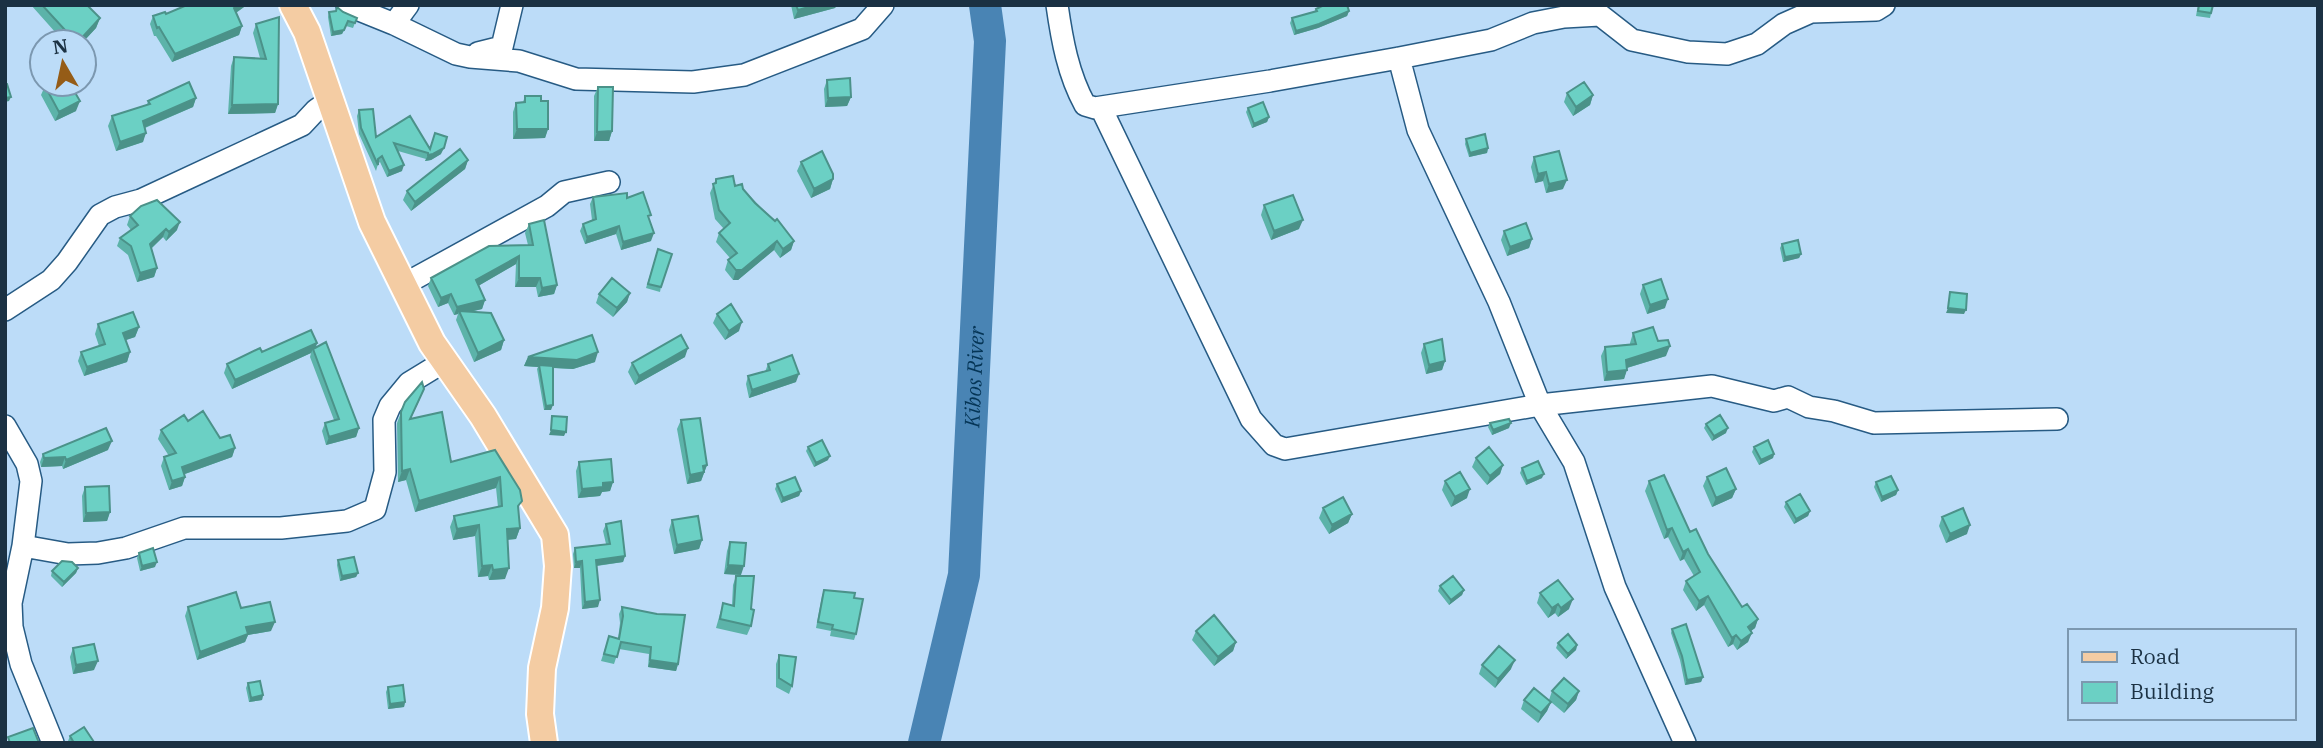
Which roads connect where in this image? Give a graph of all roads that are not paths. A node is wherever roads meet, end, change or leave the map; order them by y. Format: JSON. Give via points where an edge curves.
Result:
{"nodes":[{"id":1,"x":293,"y":5,"type":"edge"},
{"id":2,"x":346,"y":5,"type":"edge"},
{"id":3,"x":408,"y":5,"type":"edge"},
{"id":4,"x":512,"y":5,"type":"edge"},
{"id":5,"x":883,"y":5,"type":"edge"},
{"id":6,"x":1057,"y":5,"type":"edge"},
{"id":7,"x":1884,"y":5,"type":"edge"},
{"id":8,"x":394,"y":24,"type":"junction"},
{"id":9,"x":470,"y":57,"type":"junction"},
{"id":10,"x":1399,"y":58,"type":"junction"},
{"id":11,"x":330,"y":100,"type":"junction"},
{"id":12,"x":1101,"y":108,"type":"junction"},
{"id":13,"x":608,"y":182,"type":"dead end"},
{"id":14,"x":403,"y":285,"type":"junction"},
{"id":15,"x":5,"y":310,"type":"edge"},
{"id":16,"x":445,"y":361,"type":"junction"},
{"id":17,"x":1540,"y":405,"type":"junction"},
{"id":18,"x":2057,"y":419,"type":"dead end"},
{"id":19,"x":5,"y":426,"type":"edge"},
{"id":20,"x":23,"y":546,"type":"junction"},
{"id":21,"x":53,"y":743,"type":"edge"},
{"id":22,"x":544,"y":743,"type":"edge"},
{"id":23,"x":1685,"y":743,"type":"edge"}],
"edges":[{"from":1,"to":11,"type":"main road"},
{"from":2,"to":8,"type":"street"},
{"from":3,"to":8,"type":"street"},
{"from":4,"to":9,"type":"street","via":[[502,47]]},
{"from":5,"to":9,"type":"street","via":[[862,29],[744,75],[718,79],[576,79],[519,61]]},
{"from":6,"to":12,"type":"street","via":[[1061,38],[1079,94],[1085,105]]},
{"from":7,"to":10,"type":"street","via":[[1876,10],[1811,12],[1757,44],[1727,54],[1632,40],[1600,15],[1583,15],[1533,23],[1491,40]]},
{"from":8,"to":9,"type":"street"},
{"from":10,"to":12,"type":"street"},
{"from":10,"to":17,"type":"street","via":[[1418,130],[1499,302]]},
{"from":11,"to":14,"type":"main road","via":[[372,222]]},
{"from":11,"to":15,"type":"street","via":[[302,125],[141,201],[100,215],[51,280]]},
{"from":12,"to":17,"type":"street","via":[[1251,419],[1274,445],[1285,449]]},
{"from":13,"to":14,"type":"street","via":[[564,192]]},
{"from":14,"to":16,"type":"main road"},
{"from":16,"to":20,"type":"street","via":[[409,383],[390,406],[384,420],[385,472],[375,509],[347,522],[281,528],[184,528],[98,553],[68,554]]},
{"from":16,"to":22,"type":"main road","via":[[555,535],[555,608],[541,668]]},
{"from":17,"to":18,"type":"street","via":[[1712,386],[1774,401],[1788,397],[1874,424]]},
{"from":17,"to":23,"type":"street","via":[[1574,461],[1615,587]]},
{"from":19,"to":20,"type":"street","via":[[27,464],[31,481]]},
{"from":20,"to":21,"type":"street","via":[[11,603],[12,627],[21,664]]}]}
